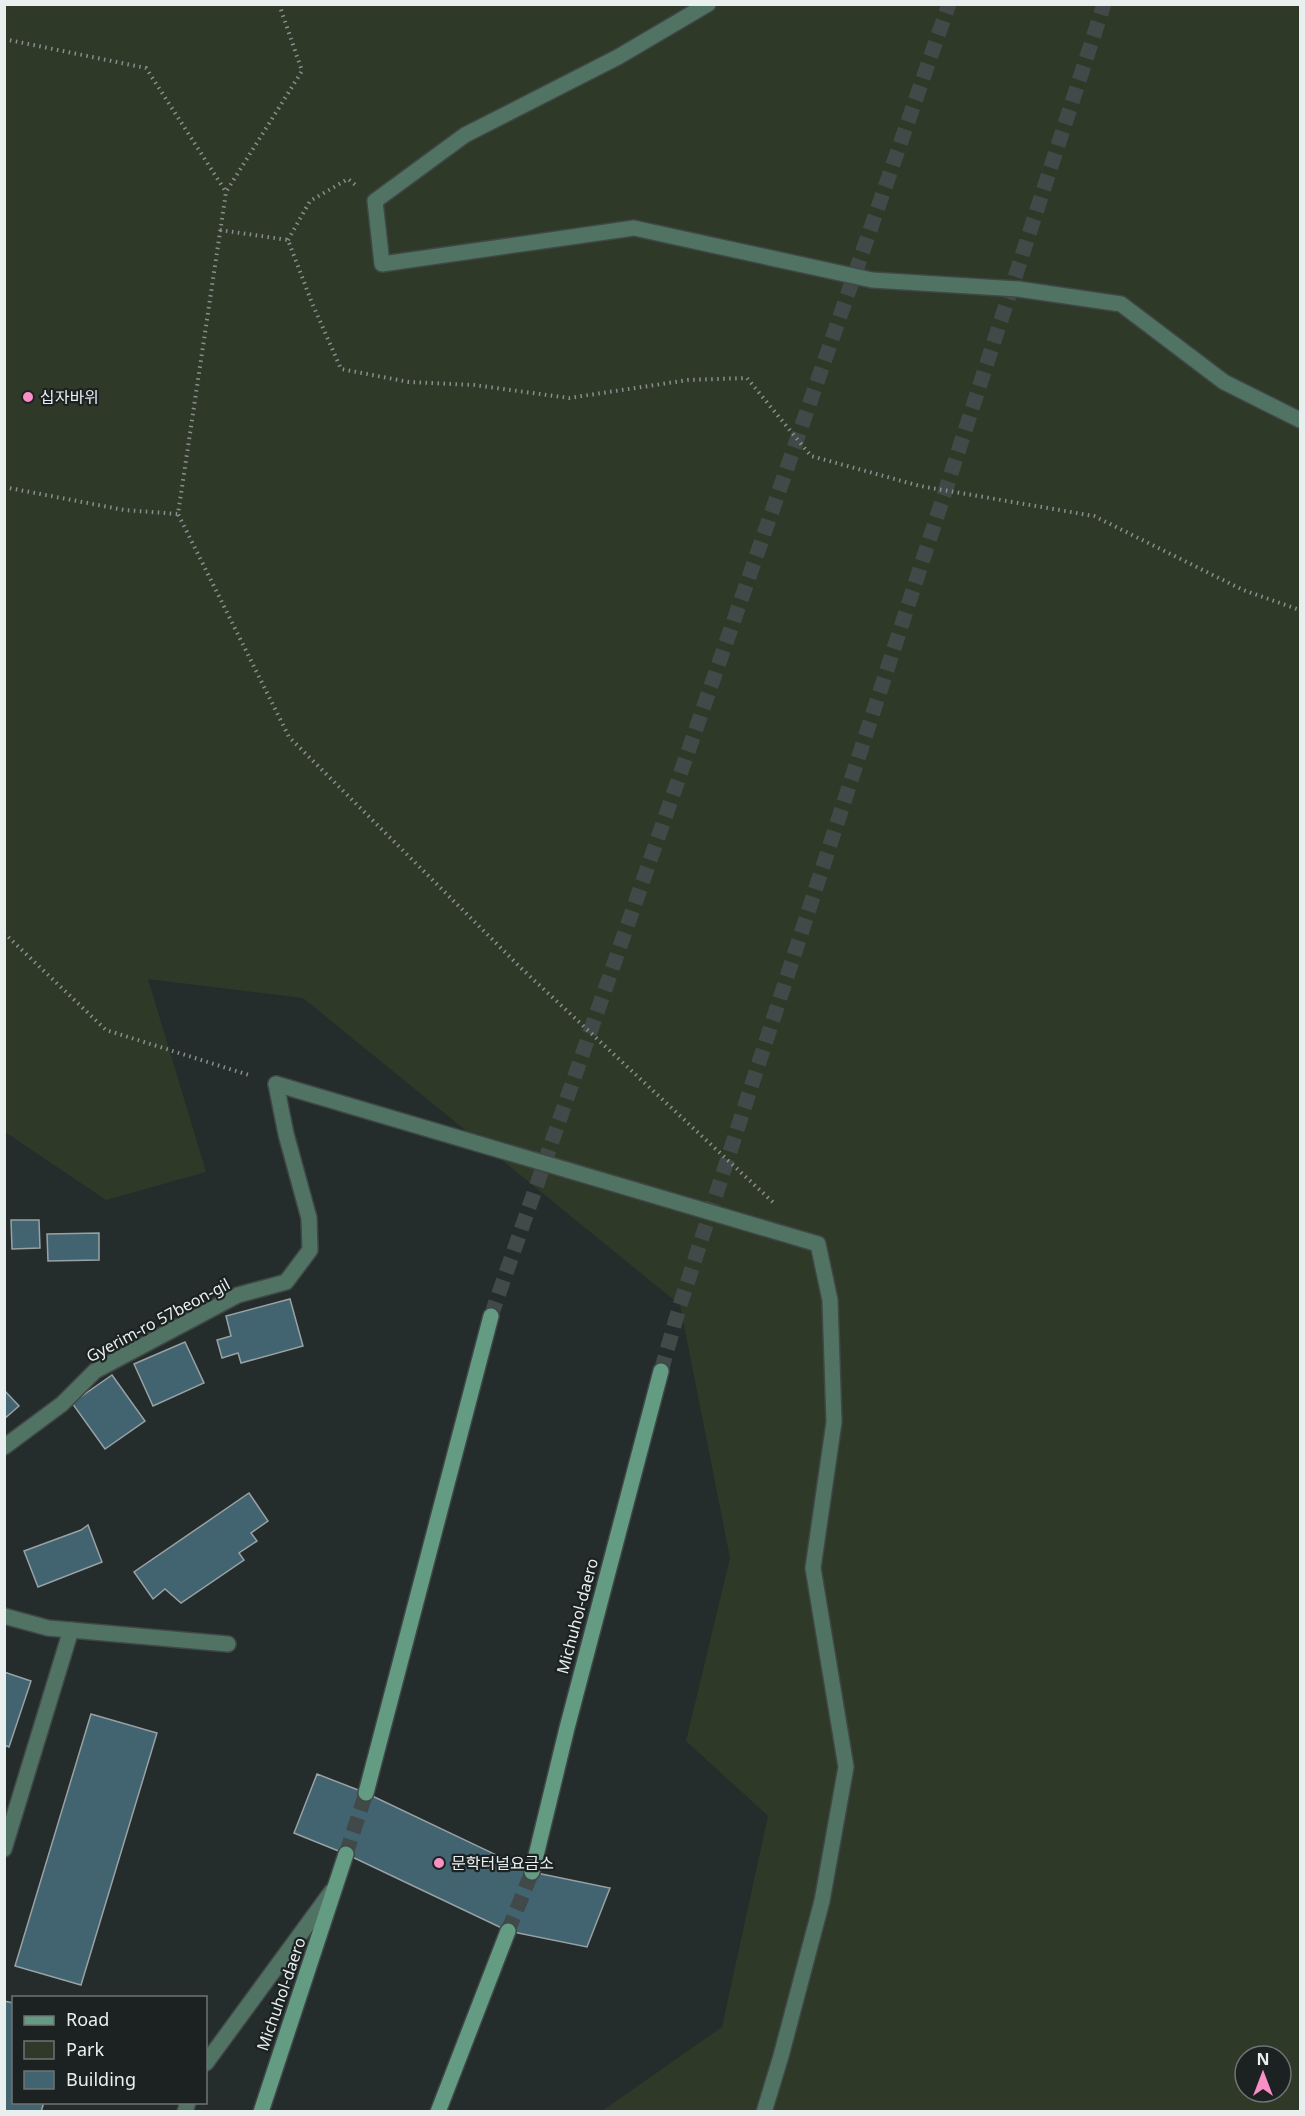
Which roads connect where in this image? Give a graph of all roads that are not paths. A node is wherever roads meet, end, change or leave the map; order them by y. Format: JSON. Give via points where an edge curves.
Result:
{"nodes":[{"id":1,"x":708,"y":4,"type":"edge"},
{"id":2,"x":1300,"y":420,"type":"edge"},
{"id":3,"x":492,"y":1316,"type":"tunnel mouth"},
{"id":4,"x":661,"y":1371,"type":"tunnel mouth"},
{"id":5,"x":4,"y":1447,"type":"edge"},
{"id":6,"x":4,"y":1617,"type":"edge"},
{"id":7,"x":71,"y":1630,"type":"junction"},
{"id":8,"x":228,"y":1644,"type":"dead end"},
{"id":9,"x":366,"y":1793,"type":"tunnel mouth"},
{"id":10,"x":8,"y":1827,"type":"edge"},
{"id":11,"x":4,"y":1849,"type":"edge"},
{"id":12,"x":346,"y":1854,"type":"tunnel mouth"},
{"id":13,"x":532,"y":1872,"type":"tunnel mouth"},
{"id":14,"x":338,"y":1884,"type":"junction"},
{"id":15,"x":508,"y":1931,"type":"tunnel mouth"},
{"id":16,"x":207,"y":2062,"type":"edge"},
{"id":17,"x":261,"y":2112,"type":"edge"},
{"id":18,"x":438,"y":2112,"type":"edge"},
{"id":19,"x":764,"y":2112,"type":"edge"}],
"edges":[{"from":1,"to":2,"type":"street","via":[[618,57],[465,135],[375,201],[382,264],[634,228],[872,280],[1018,289],[1121,304],[1224,382]]},
{"from":3,"to":9,"type":"main road"},
{"from":4,"to":13,"type":"main road","name":"Michuhol-daero"},
{"from":5,"to":19,"type":"street","name":"Gyerim-ro 57beon-gil","via":[[62,1404],[95,1371],[238,1295],[286,1282],[310,1250],[309,1218],[276,1084],[818,1244],[830,1300],[834,1422],[813,1568],[846,1767],[822,1901]]},
{"from":6,"to":7,"type":"street"},
{"from":7,"to":8,"type":"street"},
{"from":7,"to":10,"type":"street"},
{"from":10,"to":11,"type":"street"},
{"from":12,"to":14,"type":"main road","name":"Michuhol-daero"},
{"from":14,"to":16,"type":"street"},
{"from":14,"to":17,"type":"main road","name":"Michuhol-daero"},
{"from":15,"to":18,"type":"main road"}]}
